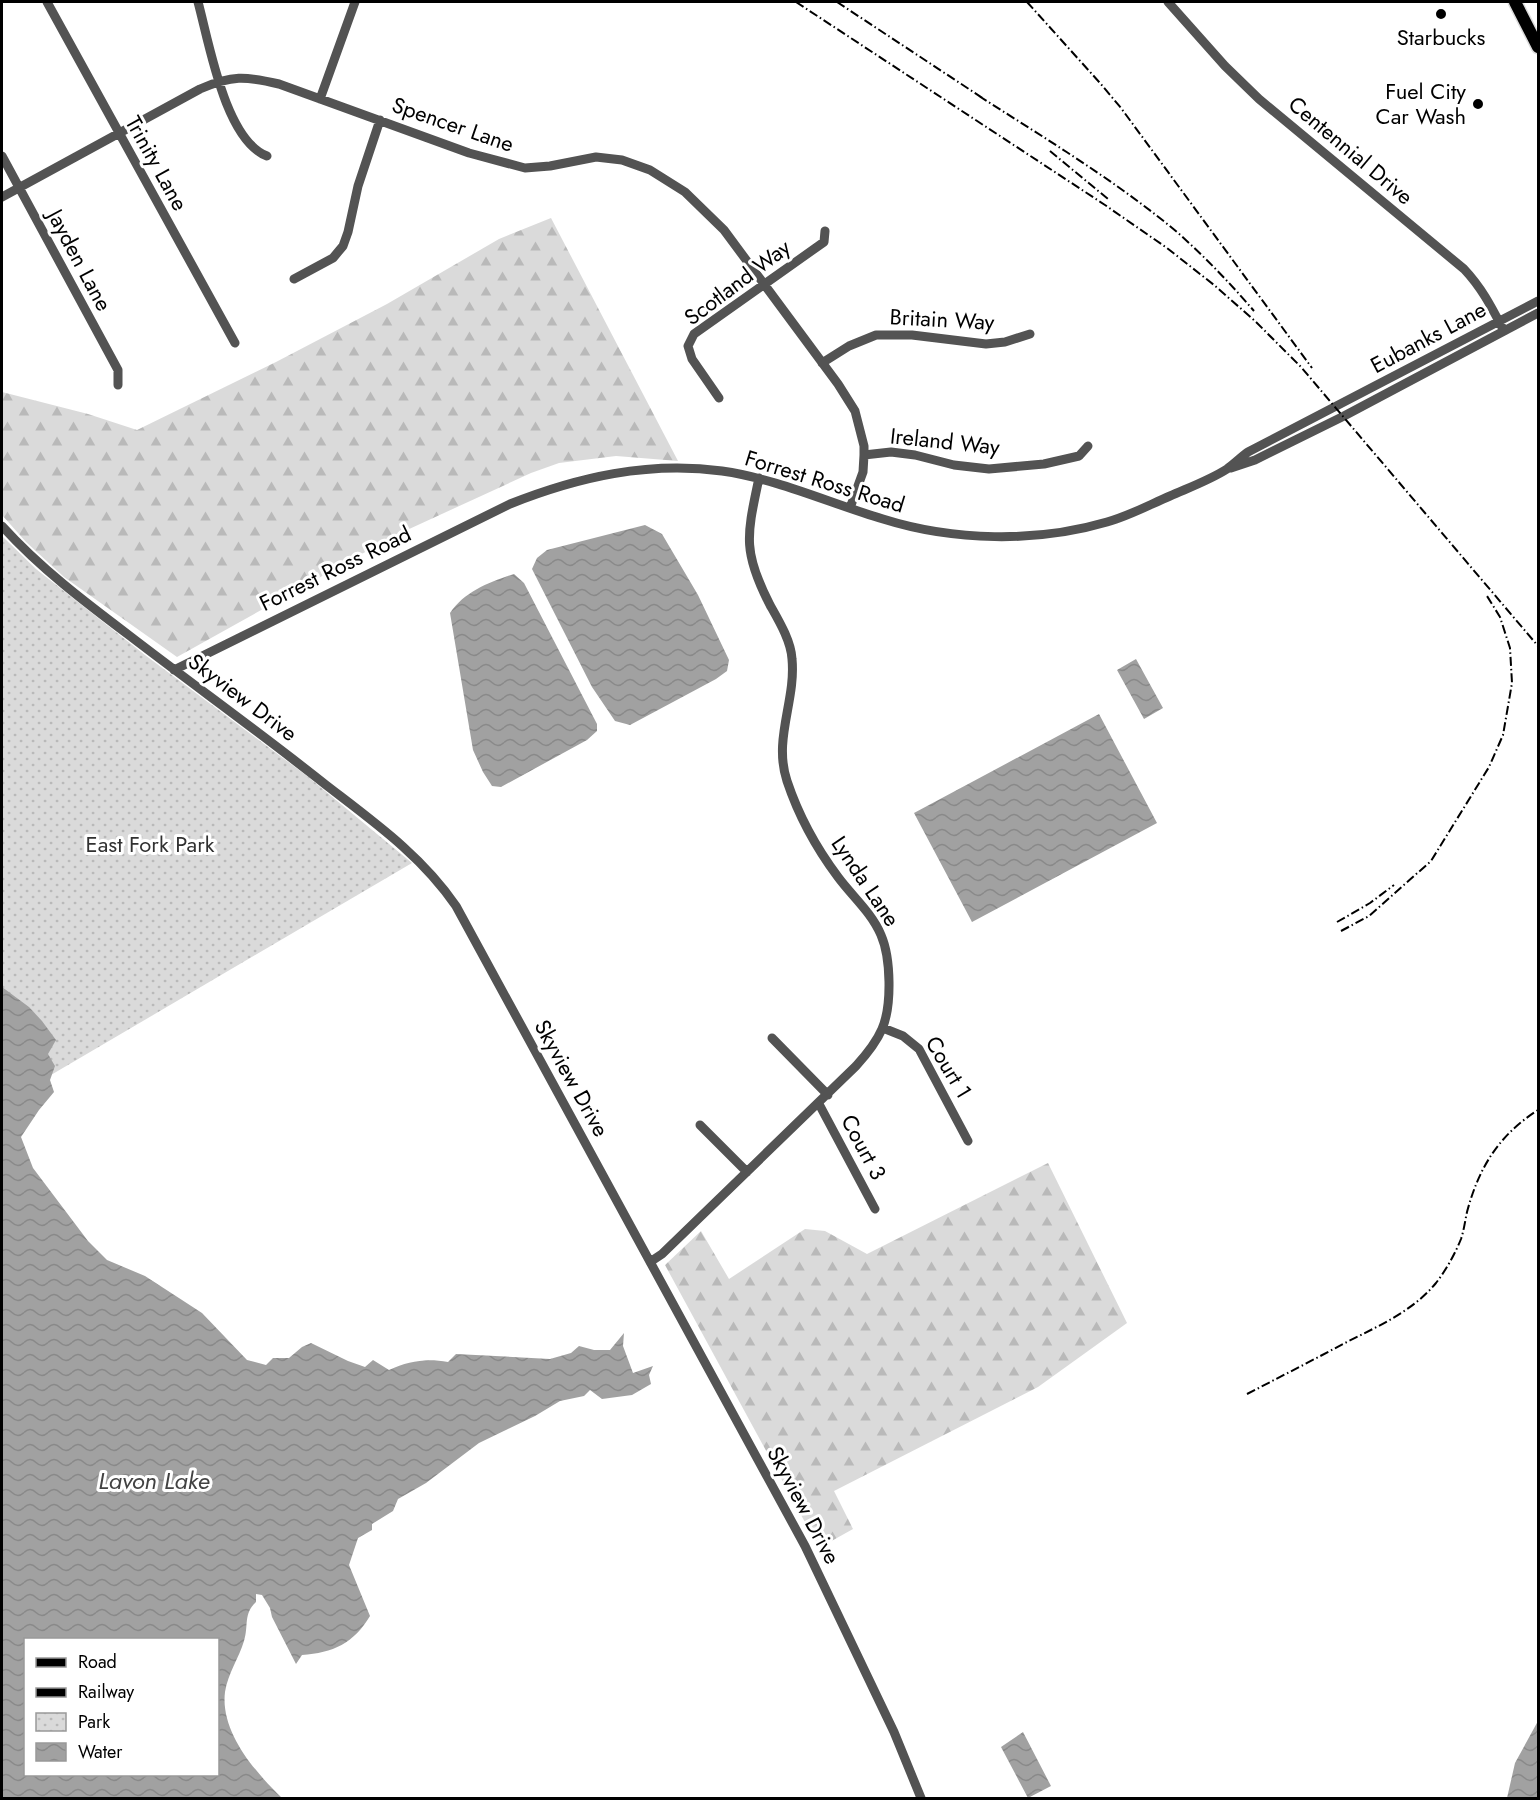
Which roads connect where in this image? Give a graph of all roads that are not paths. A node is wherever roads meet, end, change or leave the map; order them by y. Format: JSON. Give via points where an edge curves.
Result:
{"nodes":[{"id":1,"x":46,"y":2,"type":"edge"},
{"id":2,"x":198,"y":2,"type":"edge"},
{"id":3,"x":355,"y":2,"type":"edge"},
{"id":4,"x":1168,"y":2,"type":"edge"},
{"id":5,"x":1515,"y":2,"type":"edge"},
{"id":6,"x":1539,"y":47,"type":"edge"},
{"id":7,"x":219,"y":81,"type":"junction"},
{"id":8,"x":320,"y":99,"type":"junction"},
{"id":9,"x":380,"y":120,"type":"junction"},
{"id":10,"x":119,"y":134,"type":"junction"},
{"id":11,"x":2,"y":156,"type":"edge"},
{"id":12,"x":267,"y":156,"type":"dead end"},
{"id":13,"x":19,"y":188,"type":"junction"},
{"id":14,"x":2,"y":197,"type":"edge"},
{"id":15,"x":825,"y":231,"type":"dead end"},
{"id":16,"x":294,"y":279,"type":"dead end"},
{"id":17,"x":764,"y":285,"type":"junction"},
{"id":18,"x":1539,"y":301,"type":"edge"},
{"id":19,"x":1539,"y":313,"type":"edge"},
{"id":20,"x":1499,"y":321,"type":"junction"},
{"id":21,"x":1504,"y":331,"type":"junction"},
{"id":22,"x":1030,"y":334,"type":"dead end"},
{"id":23,"x":235,"y":343,"type":"dead end"},
{"id":24,"x":822,"y":363,"type":"junction"},
{"id":25,"x":118,"y":385,"type":"dead end"},
{"id":26,"x":719,"y":398,"type":"dead end"},
{"id":27,"x":1335,"y":408,"type":"joint"},
{"id":28,"x":1088,"y":446,"type":"dead end"},
{"id":29,"x":864,"y":455,"type":"junction"},
{"id":30,"x":1226,"y":470,"type":"junction"},
{"id":31,"x":759,"y":478,"type":"junction"},
{"id":32,"x":850,"y":508,"type":"junction"},
{"id":33,"x":2,"y":526,"type":"edge"},
{"id":34,"x":174,"y":670,"type":"junction"},
{"id":35,"x":883,"y":1028,"type":"junction"},
{"id":36,"x":772,"y":1038,"type":"dead end"},
{"id":37,"x":828,"y":1095,"type":"junction"},
{"id":38,"x":819,"y":1104,"type":"junction"},
{"id":39,"x":700,"y":1125,"type":"dead end"},
{"id":40,"x":968,"y":1141,"type":"dead end"},
{"id":41,"x":747,"y":1172,"type":"junction"},
{"id":42,"x":875,"y":1209,"type":"dead end"},
{"id":43,"x":650,"y":1262,"type":"junction"},
{"id":44,"x":921,"y":1798,"type":"edge"}],
"edges":[{"from":1,"to":10,"type":"street","name":"Trinity Lane"},
{"from":2,"to":7,"type":"street"},
{"from":3,"to":8,"type":"street"},
{"from":4,"to":20,"type":"street","name":"Centennial Drive","via":[[1259,99],[1464,270],[1485,294]]},
{"from":5,"to":6,"type":"main road"},
{"from":7,"to":8,"type":"street","name":"Spencer Lane","via":[[250,77]]},
{"from":7,"to":10,"type":"street","name":"Spencer Lane"},
{"from":7,"to":12,"type":"street","via":[[225,105],[235,122],[256,152]]},
{"from":8,"to":9,"type":"street","name":"Spencer Lane"},
{"from":9,"to":16,"type":"street","via":[[343,246],[333,258]]},
{"from":9,"to":17,"type":"street","name":"Spencer Lane","via":[[469,153],[525,168],[596,157],[622,160],[650,170],[685,192],[724,230]]},
{"from":10,"to":13,"type":"street","name":"Spencer Lane"},
{"from":10,"to":23,"type":"street","name":"Trinity Lane"},
{"from":11,"to":13,"type":"street","name":"Jayden Lane"},
{"from":13,"to":14,"type":"street","name":"Spencer Lane"},
{"from":13,"to":25,"type":"street","name":"Jayden Lane","via":[[118,370]]},
{"from":15,"to":17,"type":"street","name":"Scotland Way","via":[[824,242]]},
{"from":17,"to":24,"type":"street","name":"Spencer Lane"},
{"from":17,"to":26,"type":"street","name":"Scotland Way","via":[[694,334],[688,346],[692,359]]},
{"from":18,"to":20,"type":"street","name":"Eubanks Lane"},
{"from":19,"to":21,"type":"street","name":"Eubanks Lane"},
{"from":20,"to":21,"type":"street","name":"Centennial Drive"},
{"from":20,"to":27,"type":"street","name":"Eubanks Lane"},
{"from":21,"to":30,"type":"street","name":"Eubanks Lane","via":[[1344,416]]},
{"from":22,"to":24,"type":"street","name":"Britain Way","via":[[986,344],[876,335]]},
{"from":24,"to":29,"type":"street","name":"Spencer Lane","via":[[855,411]]},
{"from":27,"to":30,"type":"street","name":"Forrest Ross Road","via":[[1248,452]]},
{"from":28,"to":29,"type":"street","name":"Ireland Way","via":[[1071,458],[989,470],[915,454]]},
{"from":29,"to":32,"type":"street","name":"Spencer Lane","via":[[863,472]]},
{"from":30,"to":32,"type":"street","name":"Forrest Ross Road","via":[[1116,519],[1045,534],[994,536],[919,529]]},
{"from":31,"to":32,"type":"street","name":"Forrest Ross Road"},
{"from":31,"to":34,"type":"street","name":"Forrest Ross Road","via":[[720,471],[654,469],[607,474],[552,487],[510,504]]},
{"from":31,"to":35,"type":"street","name":"Lynda Lane","via":[[749,529],[751,560],[792,656],[793,683],[783,734],[783,766],[794,800],[823,854],[881,934],[888,966]]},
{"from":33,"to":34,"type":"street","name":"Skyview Drive","via":[[53,576]]},
{"from":34,"to":43,"type":"street","name":"Skyview Drive","via":[[383,829],[442,886]]},
{"from":35,"to":37,"type":"street","name":"Lynda Lane","via":[[864,1057]]},
{"from":35,"to":40,"type":"street","name":"Court 1","via":[[898,1032],[919,1049]]},
{"from":36,"to":37,"type":"street"},
{"from":37,"to":38,"type":"street","name":"Lynda Lane"},
{"from":38,"to":41,"type":"street","name":"Lynda Lane"},
{"from":38,"to":42,"type":"street","name":"Court 3"},
{"from":39,"to":41,"type":"street"},
{"from":41,"to":43,"type":"street","name":"Lynda Lane"},
{"from":43,"to":44,"type":"street","name":"Skyview Drive","via":[[805,1546],[894,1732]]}]}
